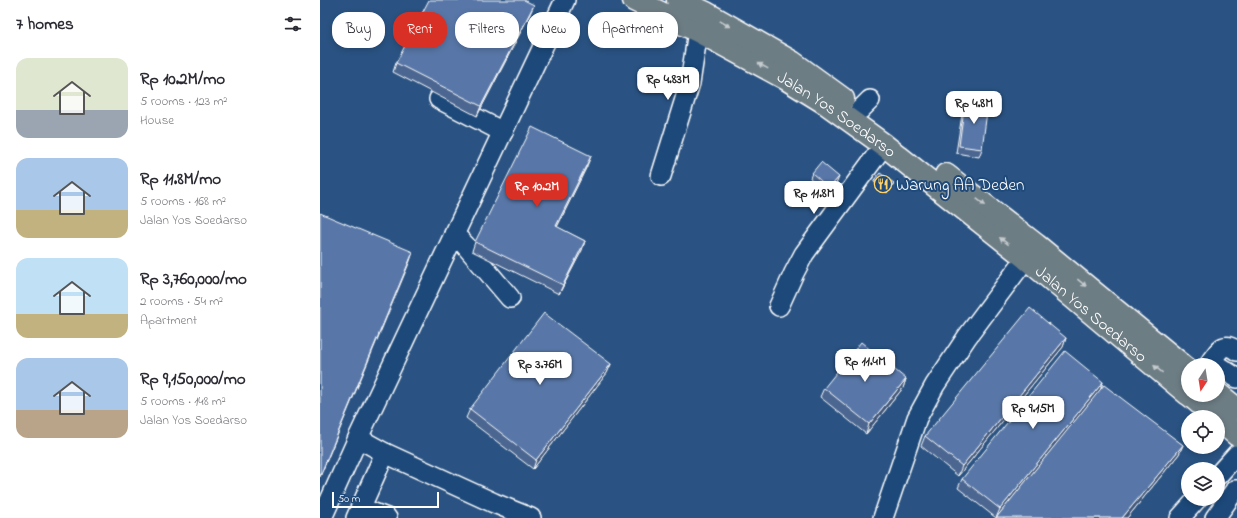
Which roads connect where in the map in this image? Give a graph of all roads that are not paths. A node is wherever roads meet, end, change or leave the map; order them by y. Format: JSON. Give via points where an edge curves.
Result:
{"nodes":[{"id":1,"x":565,"y":0,"type":"edge"},
{"id":2,"x":634,"y":0,"type":"edge"},
{"id":3,"x":678,"y":0,"type":"edge"},
{"id":4,"x":698,"y":31,"type":"junction"},
{"id":5,"x":439,"y":99,"type":"edge"},
{"id":6,"x":503,"y":132,"type":"junction"},
{"id":7,"x":884,"y":145,"type":"junction"},
{"id":8,"x":661,"y":176,"type":"dead end"},
{"id":9,"x":940,"y":180,"type":"junction"},
{"id":10,"x":454,"y":234,"type":"junction"},
{"id":11,"x":1031,"y":251,"type":"junction"},
{"id":12,"x":510,"y":298,"type":"dead end"},
{"id":13,"x":779,"y":306,"type":"dead end"},
{"id":14,"x":1237,"y":351,"type":"edge"},
{"id":15,"x":1216,"y":358,"type":"edge"},
{"id":16,"x":1181,"y":365,"type":"edge"},
{"id":17,"x":1225,"y":371,"type":"edge"},
{"id":18,"x":1237,"y":378,"type":"edge"},
{"id":19,"x":1181,"y":387,"type":"edge"},
{"id":20,"x":1225,"y":399,"type":"edge"},
{"id":21,"x":1198,"y":402,"type":"edge"},
{"id":22,"x":1237,"y":408,"type":"edge"},
{"id":23,"x":1208,"y":410,"type":"edge"},
{"id":24,"x":1225,"y":425,"type":"edge"},
{"id":25,"x":1237,"y":435,"type":"edge"},
{"id":26,"x":358,"y":438,"type":"junction"},
{"id":27,"x":385,"y":453,"type":"junction"},
{"id":28,"x":1237,"y":454,"type":"edge"},
{"id":29,"x":1225,"y":467,"type":"edge"},
{"id":30,"x":1237,"y":490,"type":"edge"},
{"id":31,"x":1191,"y":506,"type":"edge"},
{"id":32,"x":358,"y":513,"type":"edge"},
{"id":33,"x":322,"y":518,"type":"edge"},
{"id":34,"x":387,"y":518,"type":"edge"},
{"id":35,"x":531,"y":518,"type":"edge"},
{"id":36,"x":884,"y":518,"type":"edge"},
{"id":37,"x":1180,"y":518,"type":"edge"},
{"id":38,"x":1215,"y":518,"type":"edge"}],
"edges":[{"from":1,"to":6,"type":"street"},
{"from":2,"to":4,"type":"highway","name":"Jalan Yos Soedarso"},
{"from":3,"to":9,"type":"highway","name":"Jalan Yos Soedarso","one_way":true,"via":[[706,13],[865,105]]},
{"from":7,"to":4,"type":"highway","name":"Jalan Yos Soedarso","one_way":true,"via":[[827,104]]},
{"from":4,"to":8,"type":"street","via":[[690,83]]},
{"from":5,"to":6,"type":"street"},
{"from":6,"to":10,"type":"street"},
{"from":7,"to":9,"type":"highway","name":"Jalan Yos Soedarso"},
{"from":7,"to":13,"type":"street","via":[[804,254]]},
{"from":9,"to":11,"type":"highway","name":"Jalan Yos Soedarso"},
{"from":10,"to":12,"type":"street"},
{"from":10,"to":26,"type":"street"},
{"from":11,"to":16,"type":"highway","name":"Jalan Yos Soedarso","one_way":true},
{"from":19,"to":11,"type":"highway","name":"Jalan Yos Soedarso","one_way":true},
{"from":11,"to":36,"type":"street","via":[[967,337],[920,412]]},
{"from":14,"to":15,"type":"street","via":[[1232,346],[1226,346]]},
{"from":17,"to":18,"type":"street"},
{"from":20,"to":22,"type":"highway"},
{"from":21,"to":23,"type":"highway","name":"Jalan Yos Soedarso"},
{"from":24,"to":25,"type":"highway","name":"Jalan Yos Soedarso"},
{"from":26,"to":27,"type":"street"},
{"from":26,"to":33,"type":"street"},
{"from":27,"to":32,"type":"street"},
{"from":27,"to":35,"type":"street"},
{"from":28,"to":29,"type":"street"},
{"from":30,"to":38,"type":"street"},
{"from":31,"to":37,"type":"street"},
{"from":32,"to":34,"type":"street"}]}
